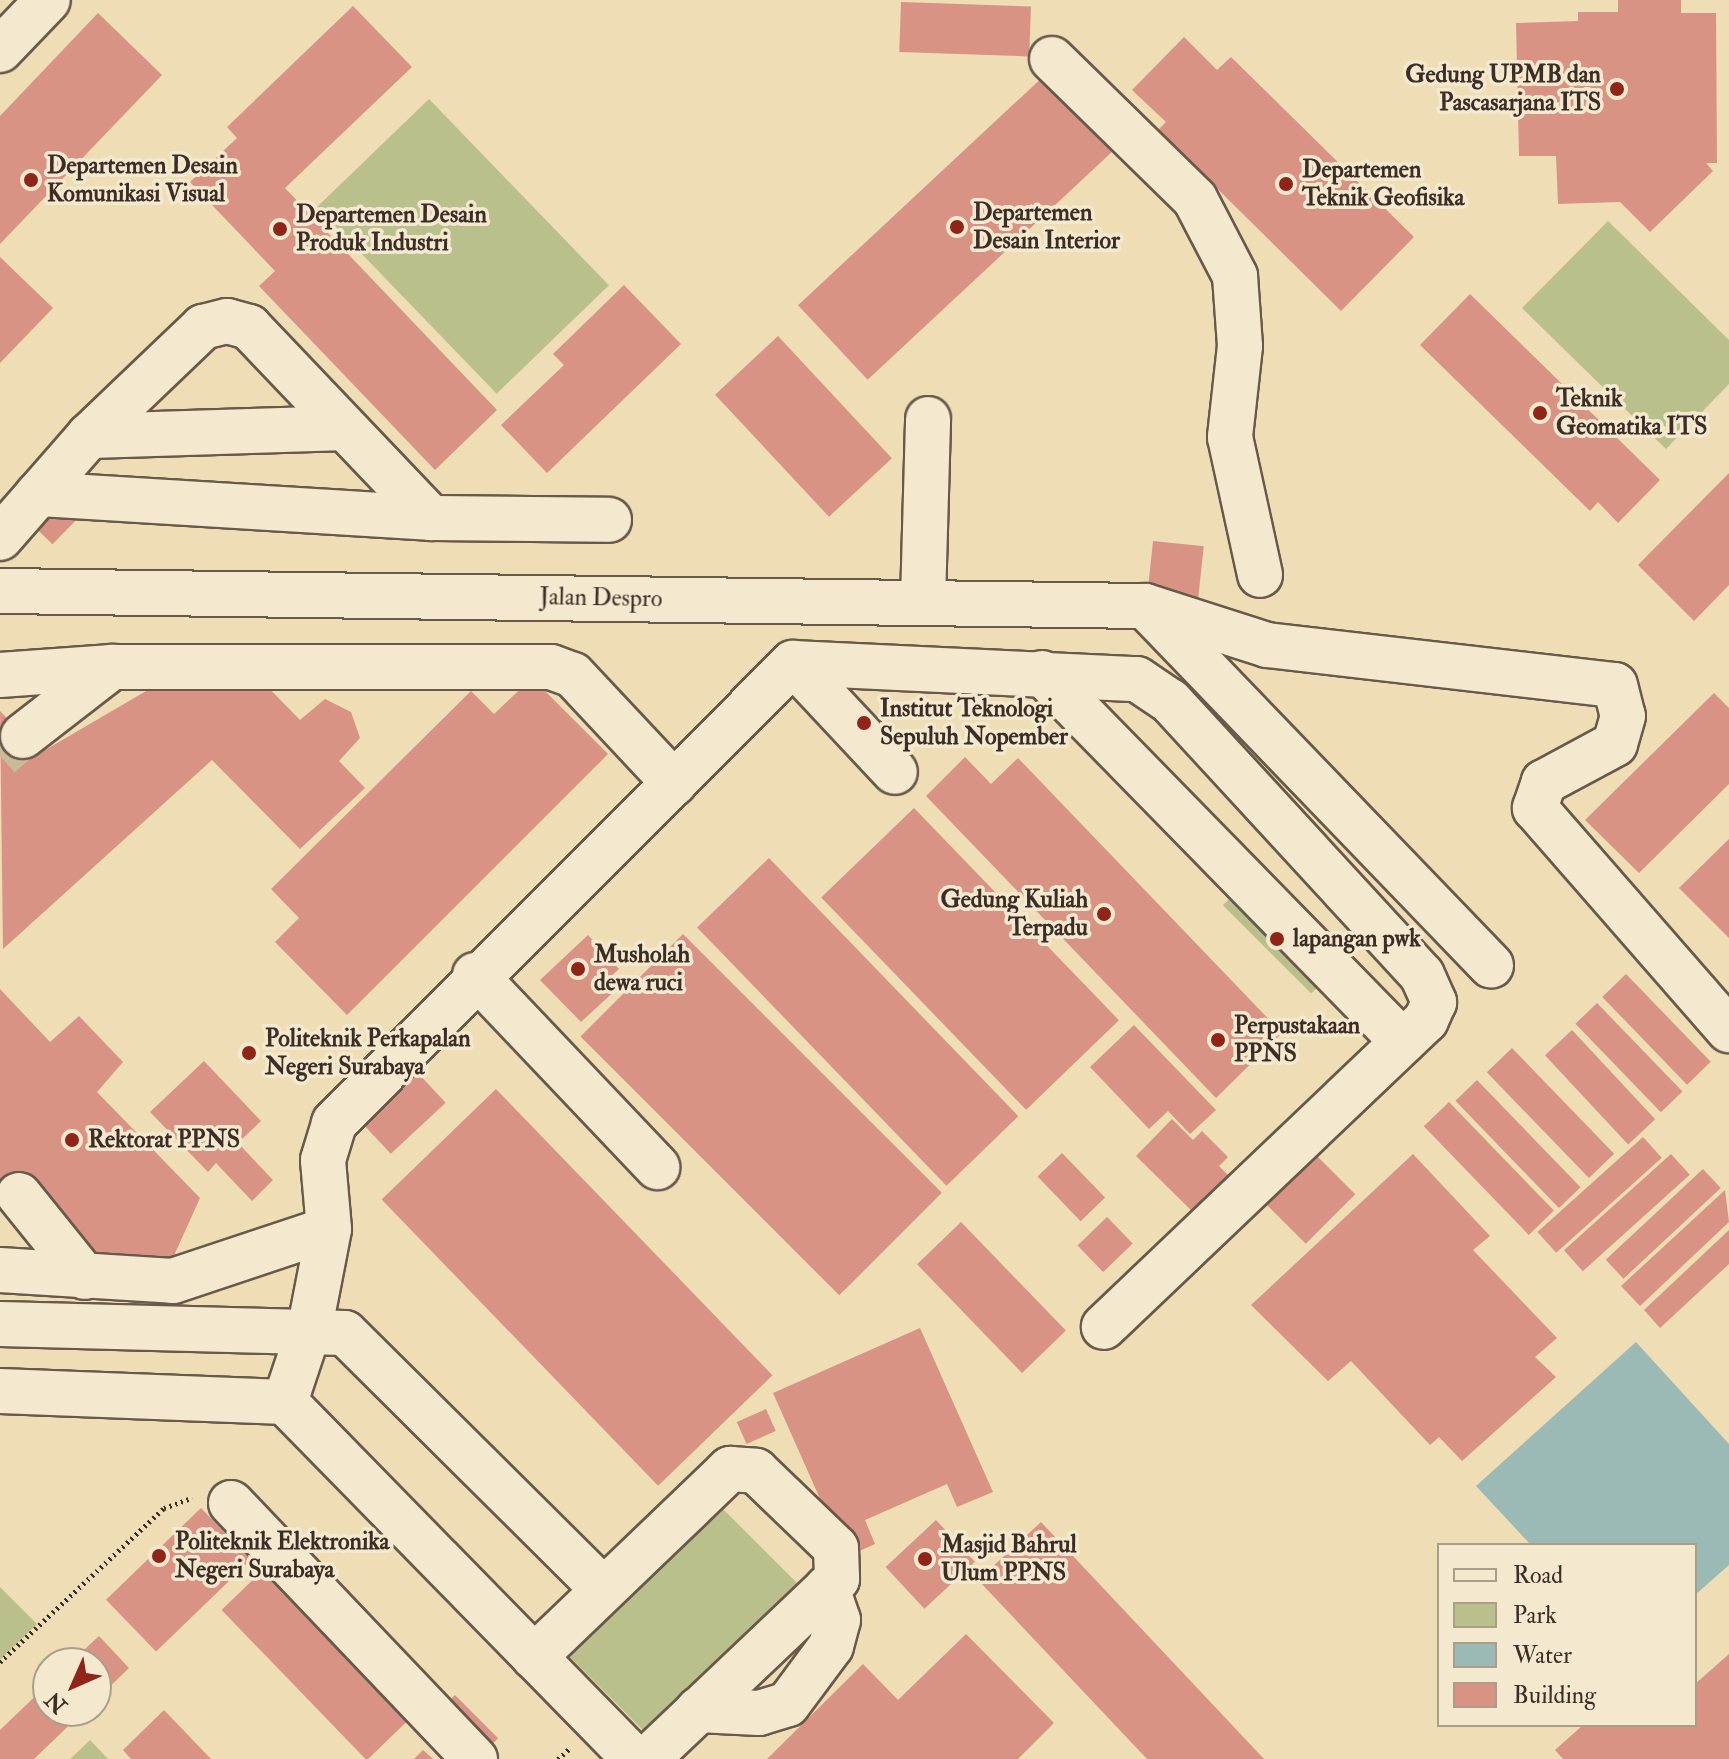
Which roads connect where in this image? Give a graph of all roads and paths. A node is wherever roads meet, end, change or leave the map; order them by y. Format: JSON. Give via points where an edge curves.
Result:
{"nodes":[{"id":1,"x":48,"y":0,"type":"edge"},
{"id":2,"x":0,"y":50,"type":"edge"},
{"id":3,"x":1052,"y":59,"type":"dead end"},
{"id":4,"x":928,"y":419,"type":"dead end"},
{"id":5,"x":340,"y":428,"type":"junction"},
{"id":6,"x":89,"y":436,"type":"junction"},
{"id":7,"x":38,"y":494,"type":"junction"},
{"id":8,"x":431,"y":518,"type":"junction"},
{"id":9,"x":609,"y":520,"type":"dead end"},
{"id":10,"x":0,"y":538,"type":"edge"},
{"id":11,"x":1260,"y":575,"type":"dead end"},
{"id":12,"x":0,"y":591,"type":"edge"},
{"id":13,"x":923,"y":601,"type":"junction"},
{"id":14,"x":1145,"y":606,"type":"junction"},
{"id":15,"x":793,"y":663,"type":"junction"},
{"id":16,"x":112,"y":667,"type":"junction"},
{"id":17,"x":1042,"y":673,"type":"junction"},
{"id":18,"x":9,"y":683,"type":"edge"},
{"id":19,"x":23,"y":736,"type":"tunnel mouth"},
{"id":20,"x":895,"y":772,"type":"dead end"},
{"id":21,"x":674,"y":783,"type":"junction"},
{"id":22,"x":1491,"y":966,"type":"dead end"},
{"id":23,"x":475,"y":975,"type":"junction"},
{"id":24,"x":1729,"y":1030,"type":"edge"},
{"id":25,"x":1403,"y":1042,"type":"junction"},
{"id":26,"x":657,"y":1167,"type":"dead end"},
{"id":27,"x":19,"y":1195,"type":"dead end"},
{"id":28,"x":329,"y":1229,"type":"junction"},
{"id":29,"x":0,"y":1270,"type":"edge"},
{"id":30,"x":85,"y":1277,"type":"junction"},
{"id":31,"x":0,"y":1324,"type":"edge"},
{"id":32,"x":310,"y":1327,"type":"junction"},
{"id":33,"x":1104,"y":1327,"type":"dead end"},
{"id":34,"x":0,"y":1391,"type":"edge"},
{"id":35,"x":285,"y":1402,"type":"junction"},
{"id":36,"x":231,"y":1503,"type":"joint"},
{"id":37,"x":827,"y":1588,"type":"junction"},
{"id":38,"x":603,"y":1589,"type":"junction"},
{"id":39,"x":534,"y":1657,"type":"junction"},
{"id":40,"x":0,"y":1662,"type":"edge"},
{"id":41,"x":698,"y":1710,"type":"junction"},
{"id":42,"x":475,"y":1759,"type":"edge"},
{"id":43,"x":634,"y":1759,"type":"edge"},
{"id":44,"x":647,"y":1759,"type":"edge"}],
"edges":[{"from":1,"to":2,"type":"lane"},
{"from":3,"to":11,"type":"lane","via":[[1195,199],[1235,276],[1240,346],[1230,437]]},
{"from":4,"to":13,"type":"lane"},
{"from":5,"to":6,"type":"lane"},
{"from":5,"to":6,"type":"lane","via":[[249,327],[227,321],[203,327]]},
{"from":5,"to":8,"type":"lane"},
{"from":6,"to":7,"type":"lane"},
{"from":7,"to":8,"type":"lane"},
{"from":7,"to":10,"type":"lane"},
{"from":8,"to":9,"type":"lane"},
{"from":12,"to":13,"type":"lane","name":"Jalan Despro"},
{"from":13,"to":14,"type":"lane","name":"Jalan Despro"},
{"from":14,"to":22,"type":"lane"},
{"from":14,"to":24,"type":"lane","name":"Jalan Despro","via":[[1267,645],[1615,685],[1623,716],[1615,744],[1544,782],[1535,808]]},
{"from":15,"to":17,"type":"lane"},
{"from":15,"to":20,"type":"lane"},
{"from":15,"to":21,"type":"lane"},
{"from":16,"to":18,"type":"lane"},
{"from":16,"to":19,"type":"lane"},
{"from":16,"to":21,"type":"lane","via":[[551,667],[573,675]]},
{"from":17,"to":25,"type":"lane"},
{"from":17,"to":25,"type":"lane","via":[[1137,679],[1170,701],[1422,975],[1434,1002]]},
{"from":21,"to":23,"type":"lane"},
{"from":23,"to":26,"type":"lane"},
{"from":23,"to":28,"type":"lane","via":[[334,1123],[323,1160]]},
{"from":25,"to":33,"type":"lane"},
{"from":27,"to":30,"type":"lane"},
{"from":28,"to":30,"type":"lane","via":[[173,1281]]},
{"from":28,"to":32,"type":"lane"},
{"from":29,"to":30,"type":"lane"},
{"from":31,"to":32,"type":"lane"},
{"from":32,"to":35,"type":"lane"},
{"from":32,"to":38,"type":"lane","via":[[356,1339]]},
{"from":34,"to":35,"type":"lane"},
{"from":35,"to":39,"type":"lane"},
{"from":36,"to":40,"type":"path","via":[[186,1498],[164,1508]]},
{"from":36,"to":42,"type":"lane"},
{"from":37,"to":38,"type":"lane","via":[[837,1579],[836,1548],[756,1471],[740,1466]]},
{"from":37,"to":41,"type":"lane"},
{"from":37,"to":41,"type":"lane","via":[[838,1620],[831,1646],[788,1704],[759,1713]]},
{"from":38,"to":39,"type":"lane"},
{"from":39,"to":43,"type":"lane"},
{"from":41,"to":44,"type":"lane"}]}
